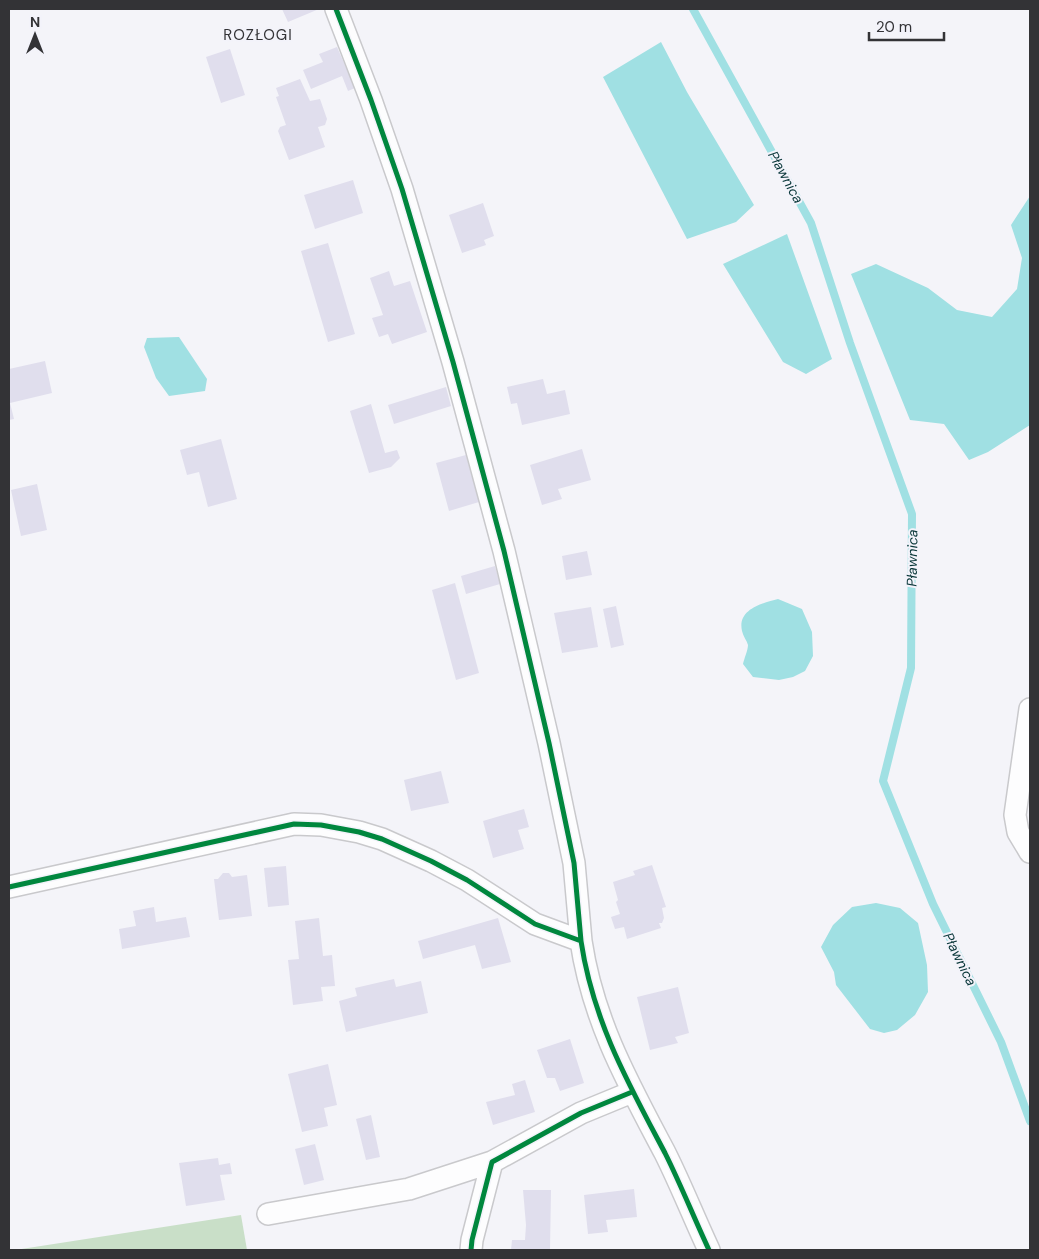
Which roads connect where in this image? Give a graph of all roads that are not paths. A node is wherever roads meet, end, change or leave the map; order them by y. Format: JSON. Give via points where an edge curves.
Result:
{"nodes":[{"id":1,"x":336,"y":9,"type":"edge"},
{"id":2,"x":1030,"y":709,"type":"edge"},
{"id":3,"x":1030,"y":852,"type":"edge"},
{"id":4,"x":9,"y":887,"type":"edge"},
{"id":5,"x":581,"y":941,"type":"junction"},
{"id":6,"x":632,"y":1092,"type":"junction"},
{"id":7,"x":492,"y":1162,"type":"junction"},
{"id":8,"x":268,"y":1214,"type":"dead end"},
{"id":9,"x":471,"y":1250,"type":"edge"},
{"id":10,"x":709,"y":1250,"type":"edge"}],
"edges":[{"from":1,"to":5,"type":"street","via":[[402,189],[454,362],[549,743],[572,854]]},
{"from":2,"to":3,"type":"street","via":[[1015,815],[1018,832]]},
{"from":4,"to":5,"type":"street","via":[[294,824],[321,824],[359,832],[431,861],[467,880],[534,924]]},
{"from":5,"to":6,"type":"street","via":[[595,1002]]},
{"from":6,"to":7,"type":"street","via":[[581,1113]]},
{"from":6,"to":10,"type":"street","via":[[666,1155]]},
{"from":7,"to":8,"type":"street","via":[[409,1189]]},
{"from":7,"to":9,"type":"street"}]}
